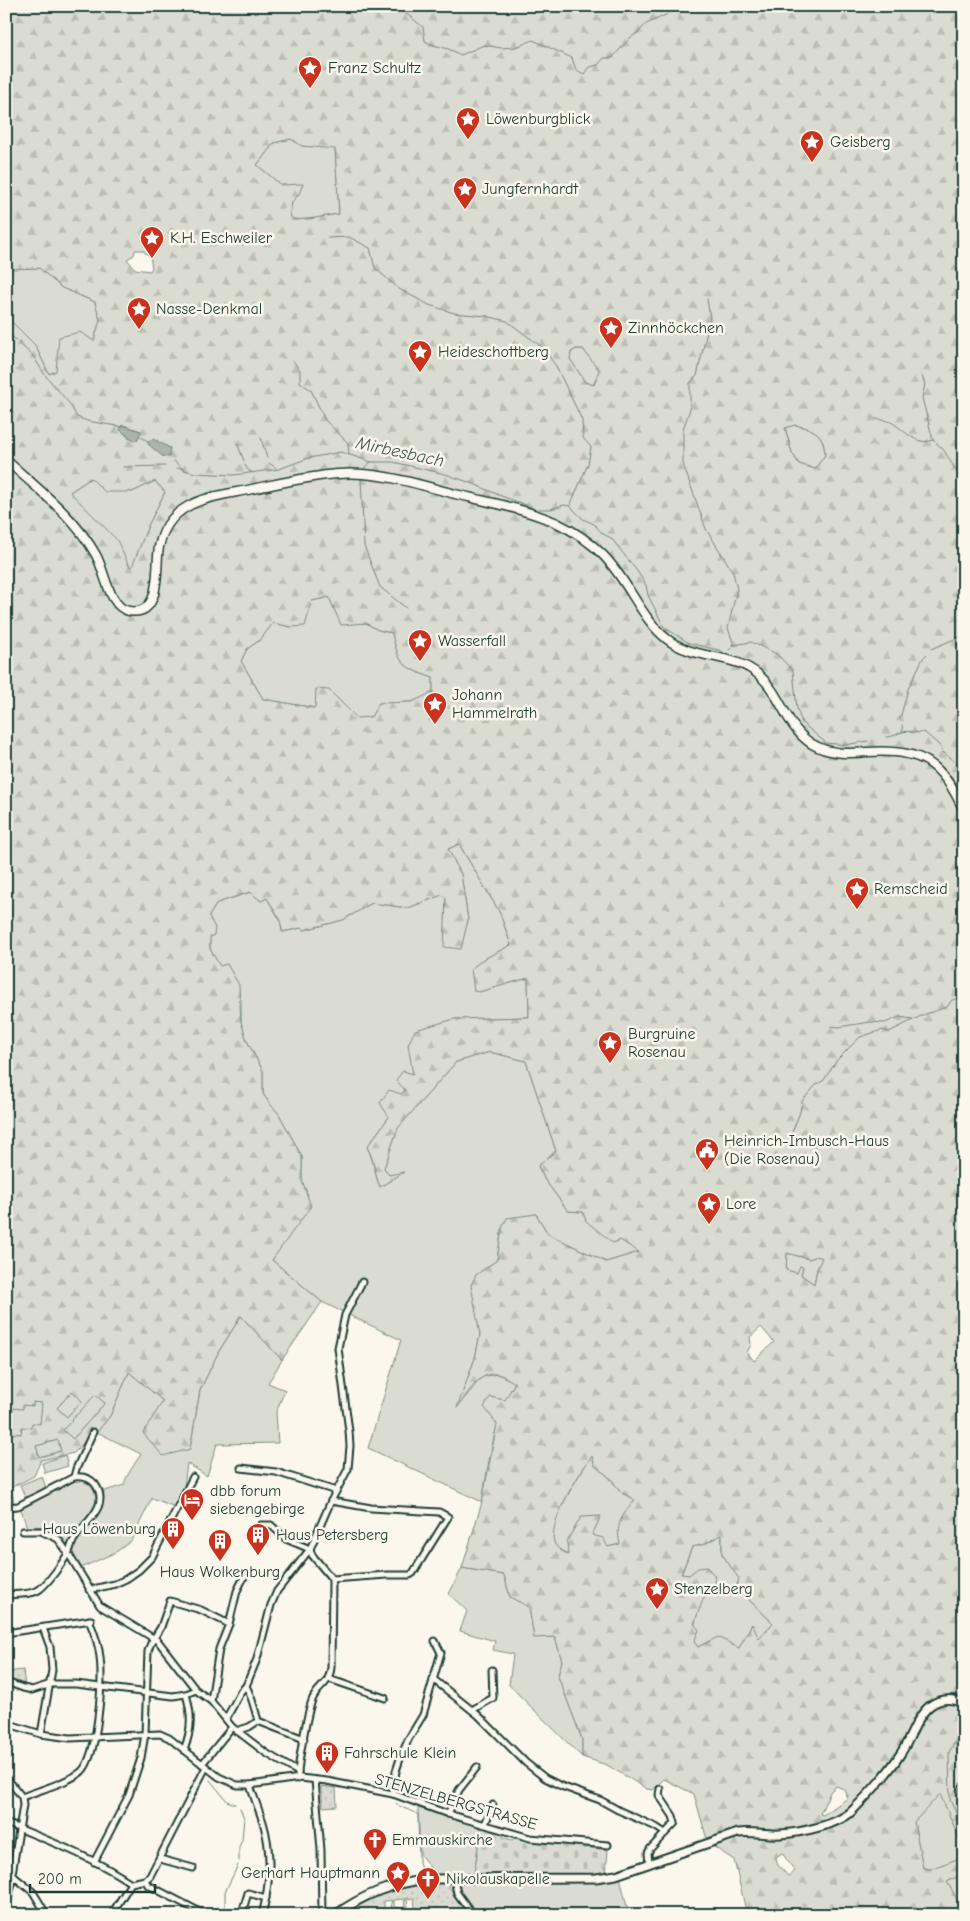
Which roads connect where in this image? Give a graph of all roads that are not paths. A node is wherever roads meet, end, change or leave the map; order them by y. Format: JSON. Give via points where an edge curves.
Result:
{"nodes":[{"id":1,"x":6,"y":460,"type":"edge"},
{"id":2,"x":964,"y":811,"type":"edge"},
{"id":3,"x":362,"y":1282,"type":"dead end"},
{"id":4,"x":93,"y":1432,"type":"dead end"},
{"id":5,"x":241,"y":1468,"type":"dead end"},
{"id":6,"x":74,"y":1477,"type":"junction"},
{"id":7,"x":193,"y":1477,"type":"dead end"},
{"id":8,"x":336,"y":1491,"type":"junction"},
{"id":9,"x":331,"y":1500,"type":"junction"},
{"id":10,"x":6,"y":1507,"type":"edge"},
{"id":11,"x":261,"y":1525,"type":"dead end"},
{"id":12,"x":23,"y":1531,"type":"dead end"},
{"id":13,"x":310,"y":1549,"type":"junction"},
{"id":14,"x":68,"y":1553,"type":"junction"},
{"id":15,"x":245,"y":1575,"type":"dead end"},
{"id":16,"x":332,"y":1579,"type":"junction"},
{"id":17,"x":90,"y":1590,"type":"junction"},
{"id":18,"x":6,"y":1595,"type":"edge"},
{"id":19,"x":229,"y":1624,"type":"junction"},
{"id":20,"x":43,"y":1628,"type":"junction"},
{"id":21,"x":6,"y":1633,"type":"edge"},
{"id":22,"x":154,"y":1638,"type":"junction"},
{"id":23,"x":435,"y":1641,"type":"dead end"},
{"id":24,"x":492,"y":1670,"type":"dead end"},
{"id":25,"x":329,"y":1679,"type":"junction"},
{"id":26,"x":433,"y":1679,"type":"junction"},
{"id":27,"x":6,"y":1682,"type":"edge"},
{"id":28,"x":51,"y":1684,"type":"junction"},
{"id":29,"x":100,"y":1686,"type":"junction"},
{"id":30,"x":246,"y":1686,"type":"junction"},
{"id":31,"x":196,"y":1690,"type":"junction"},
{"id":32,"x":146,"y":1693,"type":"junction"},
{"id":33,"x":186,"y":1694,"type":"junction"},
{"id":34,"x":385,"y":1698,"type":"dead end"},
{"id":35,"x":211,"y":1701,"type":"junction"},
{"id":36,"x":964,"y":1704,"type":"edge"},
{"id":37,"x":472,"y":1710,"type":"junction"},
{"id":38,"x":226,"y":1719,"type":"junction"},
{"id":39,"x":258,"y":1721,"type":"junction"},
{"id":40,"x":6,"y":1723,"type":"edge"},
{"id":41,"x":234,"y":1729,"type":"junction"},
{"id":42,"x":41,"y":1734,"type":"junction"},
{"id":43,"x":145,"y":1734,"type":"junction"},
{"id":44,"x":95,"y":1738,"type":"junction"},
{"id":45,"x":304,"y":1739,"type":"junction"},
{"id":46,"x":184,"y":1750,"type":"junction"},
{"id":47,"x":204,"y":1765,"type":"junction"},
{"id":48,"x":477,"y":1768,"type":"dead end"},
{"id":49,"x":298,"y":1776,"type":"junction"},
{"id":50,"x":6,"y":1777,"type":"edge"},
{"id":51,"x":315,"y":1780,"type":"junction"},
{"id":52,"x":250,"y":1785,"type":"junction"},
{"id":53,"x":964,"y":1786,"type":"edge"},
{"id":54,"x":660,"y":1789,"type":"dead end"},
{"id":55,"x":393,"y":1794,"type":"junction"},
{"id":56,"x":22,"y":1797,"type":"junction"},
{"id":57,"x":492,"y":1804,"type":"dead end"},
{"id":58,"x":964,"y":1805,"type":"edge"},
{"id":59,"x":448,"y":1814,"type":"junction"},
{"id":60,"x":6,"y":1823,"type":"edge"},
{"id":61,"x":485,"y":1824,"type":"junction"},
{"id":62,"x":19,"y":1829,"type":"junction"},
{"id":63,"x":665,"y":1833,"type":"junction"},
{"id":64,"x":608,"y":1845,"type":"dead end"},
{"id":65,"x":160,"y":1859,"type":"junction"},
{"id":66,"x":94,"y":1862,"type":"junction"},
{"id":67,"x":649,"y":1864,"type":"junction"},
{"id":68,"x":194,"y":1868,"type":"dead end"},
{"id":69,"x":6,"y":1870,"type":"edge"},
{"id":70,"x":13,"y":1874,"type":"junction"},
{"id":71,"x":454,"y":1879,"type":"junction"},
{"id":72,"x":145,"y":1880,"type":"junction"},
{"id":73,"x":131,"y":1883,"type":"junction"},
{"id":74,"x":266,"y":1898,"type":"junction"},
{"id":75,"x":7,"y":1904,"type":"edge"},
{"id":76,"x":242,"y":1913,"type":"dead end"},
{"id":77,"x":47,"y":1915,"type":"edge"},
{"id":78,"x":111,"y":1915,"type":"edge"},
{"id":79,"x":206,"y":1915,"type":"edge"},
{"id":80,"x":262,"y":1915,"type":"edge"},
{"id":81,"x":322,"y":1915,"type":"edge"},
{"id":82,"x":335,"y":1915,"type":"edge"},
{"id":83,"x":473,"y":1915,"type":"edge"}],
"edges":[{"from":1,"to":2,"type":"main road","via":[[82,533],[101,564],[114,600],[121,609],[132,612],[148,606],[154,596],[158,549],[168,524],[181,510],[206,499],[311,477],[357,474],[418,484],[538,516],[569,529],[600,552],[622,577],[652,624],[670,641],[692,652],[740,663],[760,676],[776,694],[795,729],[812,744],[842,753],[893,751],[920,758],[942,774]]},
{"from":3,"to":8,"type":"street","via":[[345,1315],[338,1348],[350,1446],[348,1469]]},
{"from":4,"to":6,"type":"street"},
{"from":5,"to":8,"type":"street","via":[[276,1472]]},
{"from":6,"to":10,"type":"street","via":[[18,1506]]},
{"from":6,"to":14,"type":"street","via":[[92,1481],[98,1490],[99,1500],[95,1513],[75,1537]]},
{"from":7,"to":17,"type":"street","via":[[152,1557],[139,1570],[115,1584]]},
{"from":8,"to":9,"type":"street"},
{"from":9,"to":13,"type":"street"},
{"from":9,"to":16,"type":"street","via":[[371,1508],[439,1512],[448,1516],[413,1573]]},
{"from":11,"to":13,"type":"street","via":[[271,1525],[286,1539]]},
{"from":12,"to":14,"type":"street","via":[[49,1534],[58,1539]]},
{"from":13,"to":16,"type":"street"},
{"from":13,"to":30,"type":"street","via":[[277,1591]]},
{"from":14,"to":17,"type":"street"},
{"from":14,"to":18,"type":"street","via":[[39,1591]]},
{"from":15,"to":19,"type":"street","via":[[237,1591]]},
{"from":16,"to":25,"type":"street"},
{"from":17,"to":22,"type":"street","via":[[104,1609]]},
{"from":19,"to":22,"type":"street","via":[[201,1610],[170,1602],[162,1628]]},
{"from":19,"to":35,"type":"street","via":[[219,1649]]},
{"from":20,"to":21,"type":"street"},
{"from":20,"to":28,"type":"street","via":[[52,1658]]},
{"from":20,"to":29,"type":"street","via":[[90,1620],[100,1658]]},
{"from":22,"to":31,"type":"street"},
{"from":22,"to":32,"type":"street","via":[[148,1651]]},
{"from":23,"to":26,"type":"street","via":[[441,1653]]},
{"from":24,"to":37,"type":"street","via":[[493,1698]]},
{"from":25,"to":34,"type":"street"},
{"from":25,"to":45,"type":"street","via":[[313,1698]]},
{"from":26,"to":37,"type":"street"},
{"from":26,"to":55,"type":"street","via":[[422,1715],[401,1756]]},
{"from":27,"to":28,"type":"street","via":[[32,1690]]},
{"from":28,"to":29,"type":"street"},
{"from":28,"to":42,"type":"street"},
{"from":29,"to":32,"type":"street"},
{"from":29,"to":44,"type":"street"},
{"from":30,"to":38,"type":"street"},
{"from":30,"to":39,"type":"street"},
{"from":31,"to":33,"type":"street"},
{"from":31,"to":35,"type":"street"},
{"from":32,"to":33,"type":"street"},
{"from":32,"to":43,"type":"street"},
{"from":33,"to":46,"type":"street","via":[[192,1722]]},
{"from":35,"to":38,"type":"street"},
{"from":36,"to":67,"type":"main road","via":[[944,1700],[930,1705],[891,1768],[842,1819],[790,1833],[745,1832]]},
{"from":37,"to":63,"type":"street","via":[[545,1778],[600,1800]]},
{"from":38,"to":41,"type":"street"},
{"from":39,"to":41,"type":"street","via":[[249,1727]]},
{"from":39,"to":45,"type":"street"},
{"from":40,"to":42,"type":"street","name":"STENZELBERGSTRASSE"},
{"from":41,"to":47,"type":"street"},
{"from":41,"to":49,"type":"street"},
{"from":42,"to":44,"type":"street","name":"STENZELBERGSTRASSE"},
{"from":43,"to":44,"type":"street","name":"STENZELBERGSTRASSE"},
{"from":43,"to":46,"type":"street","name":"STENZELBERGSTRASSE","via":[[165,1736]]},
{"from":43,"to":66,"type":"street","via":[[129,1796]]},
{"from":44,"to":56,"type":"street","via":[[83,1769],[76,1776]]},
{"from":45,"to":49,"type":"street"},
{"from":46,"to":47,"type":"street","name":"STENZELBERGSTRASSE"},
{"from":47,"to":52,"type":"street","name":"STENZELBERGSTRASSE","via":[[231,1784]]},
{"from":47,"to":65,"type":"street"},
{"from":48,"to":59,"type":"street","via":[[459,1790]]},
{"from":49,"to":51,"type":"street","name":"STENZELBERGSTRASSE"},
{"from":49,"to":52,"type":"street","name":"STENZELBERGSTRASSE"},
{"from":50,"to":56,"type":"street"},
{"from":51,"to":55,"type":"street","name":"STENZELBERGSTRASSE"},
{"from":51,"to":81,"type":"street"},
{"from":52,"to":74,"type":"street","via":[[267,1840]]},
{"from":53,"to":58,"type":"main road"},
{"from":54,"to":63,"type":"street","via":[[659,1796],[675,1822]]},
{"from":55,"to":59,"type":"street","name":"STENZELBERGSTRASSE"},
{"from":56,"to":62,"type":"street"},
{"from":57,"to":61,"type":"street"},
{"from":59,"to":61,"type":"street","name":"STENZELBERGSTRASSE"},
{"from":60,"to":62,"type":"street"},
{"from":61,"to":64,"type":"street","name":"STENZELBERGSTRASSE","via":[[530,1838]]},
{"from":62,"to":66,"type":"street"},
{"from":62,"to":70,"type":"street"},
{"from":63,"to":67,"type":"street","via":[[650,1849]]},
{"from":65,"to":68,"type":"street"},
{"from":65,"to":72,"type":"street"},
{"from":66,"to":73,"type":"street"},
{"from":67,"to":71,"type":"main road","via":[[596,1878]]},
{"from":69,"to":70,"type":"street"},
{"from":70,"to":75,"type":"street"},
{"from":70,"to":77,"type":"street","via":[[33,1892]]},
{"from":71,"to":82,"type":"main road","via":[[419,1880],[390,1886]]},
{"from":71,"to":83,"type":"street","via":[[458,1893]]},
{"from":72,"to":73,"type":"street"},
{"from":72,"to":79,"type":"street"},
{"from":73,"to":78,"type":"street"},
{"from":74,"to":76,"type":"street","via":[[248,1892]]},
{"from":74,"to":80,"type":"street"}]}
